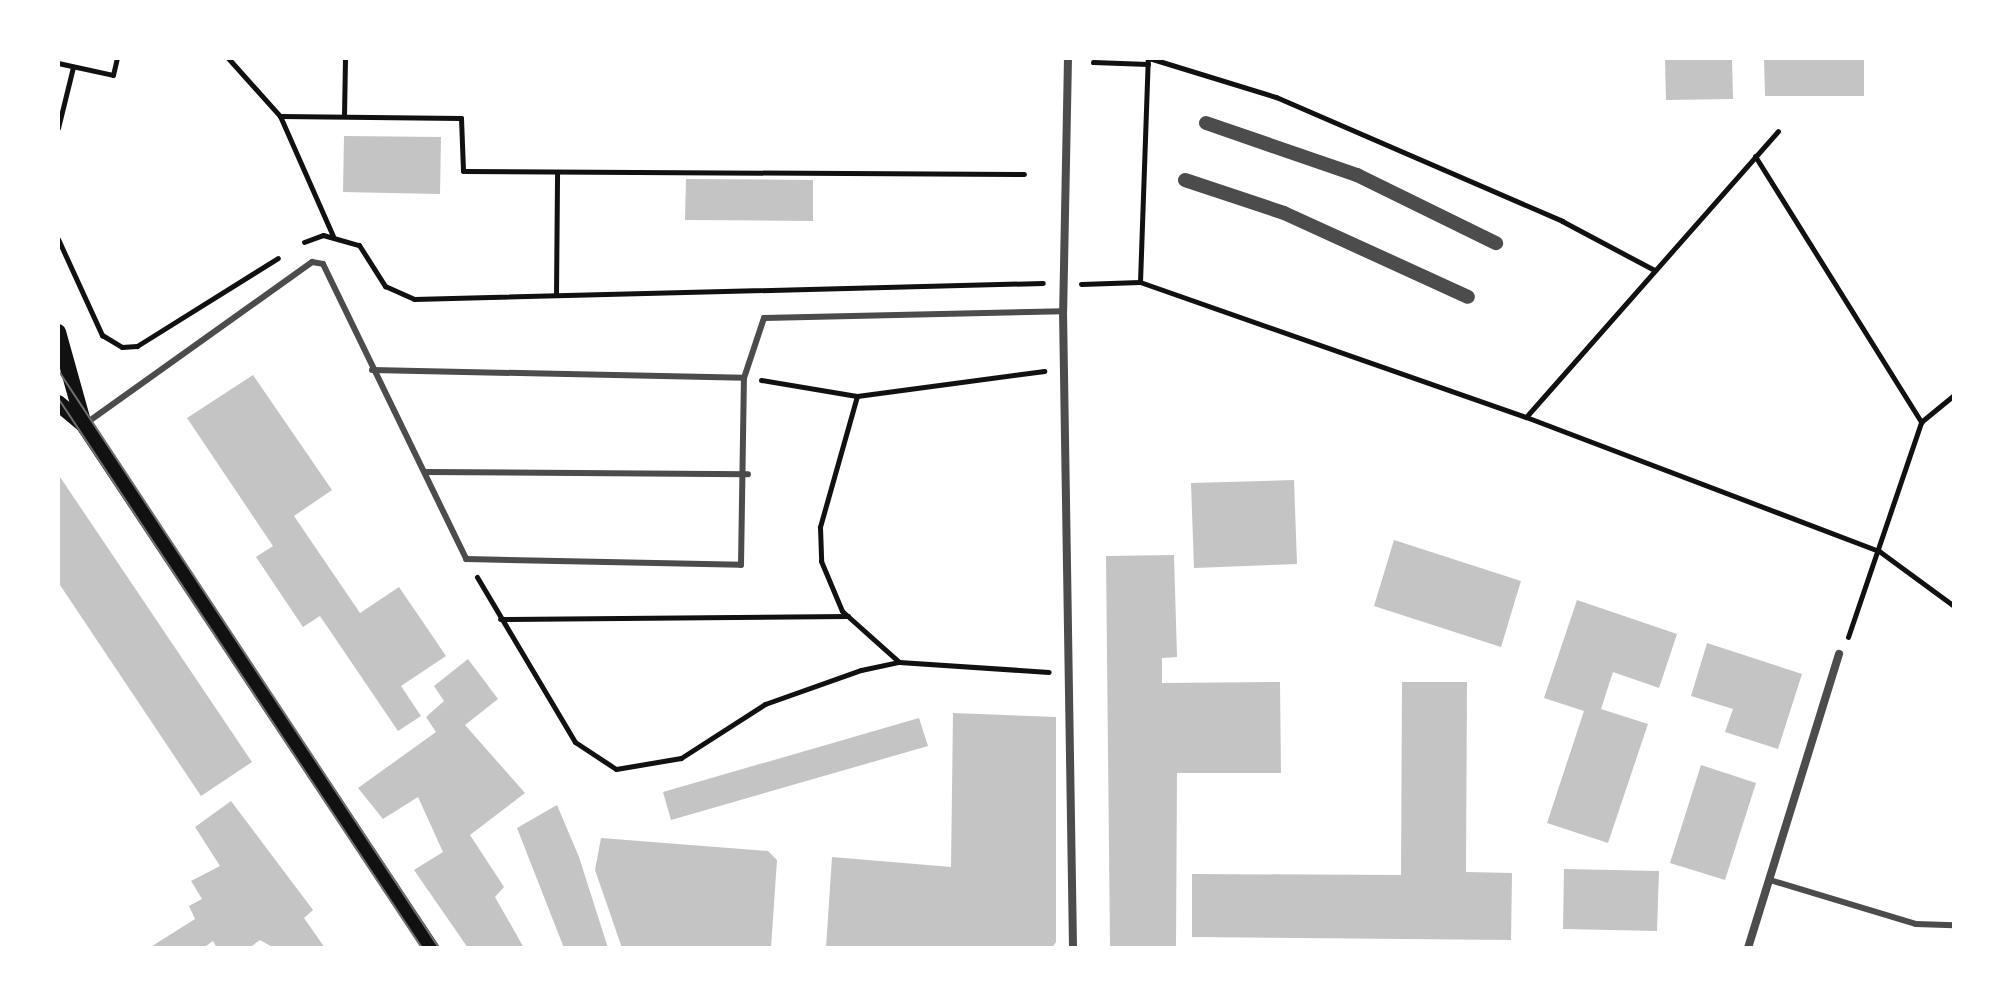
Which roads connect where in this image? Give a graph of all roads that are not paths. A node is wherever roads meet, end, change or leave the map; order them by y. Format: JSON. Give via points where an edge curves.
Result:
{"nodes":[{"id":1,"x":1068,"y":58,"type":"edge"},
{"id":2,"x":1206,"y":123,"type":"dead end"},
{"id":3,"x":1185,"y":180,"type":"dead end"},
{"id":4,"x":1496,"y":243,"type":"dead end"},
{"id":5,"x":1468,"y":297,"type":"dead end"},
{"id":6,"x":1063,"y":311,"type":"junction"},
{"id":7,"x":58,"y":332,"type":"edge"},
{"id":8,"x":372,"y":370,"type":"junction"},
{"id":9,"x":744,"y":378,"type":"junction"},
{"id":10,"x":58,"y":403,"type":"edge"},
{"id":11,"x":84,"y":425,"type":"junction"},
{"id":12,"x":426,"y":472,"type":"junction"},
{"id":13,"x":748,"y":474,"type":"junction"},
{"id":14,"x":1839,"y":654,"type":"road end"},
{"id":15,"x":1770,"y":880,"type":"junction"},
{"id":16,"x":1954,"y":925,"type":"edge"},
{"id":17,"x":431,"y":948,"type":"edge"},
{"id":18,"x":1073,"y":948,"type":"edge"},
{"id":19,"x":1748,"y":948,"type":"edge"}],
"edges":[{"from":1,"to":6,"type":"street"},
{"from":2,"to":4,"type":"street","via":[[1357,175]]},
{"from":3,"to":5,"type":"street","via":[[1284,213]]},
{"from":6,"to":9,"type":"lane","via":[[764,318]]},
{"from":6,"to":18,"type":"street"},
{"from":7,"to":11,"type":"main road"},
{"from":8,"to":9,"type":"lane"},
{"from":8,"to":11,"type":"lane","via":[[331,270],[312,262]]},
{"from":8,"to":12,"type":"lane"},
{"from":9,"to":13,"type":"lane"},
{"from":10,"to":11,"type":"main road"},
{"from":11,"to":17,"type":"main road"},
{"from":12,"to":13,"type":"lane"},
{"from":12,"to":13,"type":"lane","via":[[466,559],[741,565]]},
{"from":14,"to":15,"type":"street"},
{"from":15,"to":16,"type":"lane","via":[[1916,924]]},
{"from":15,"to":19,"type":"street"}]}
